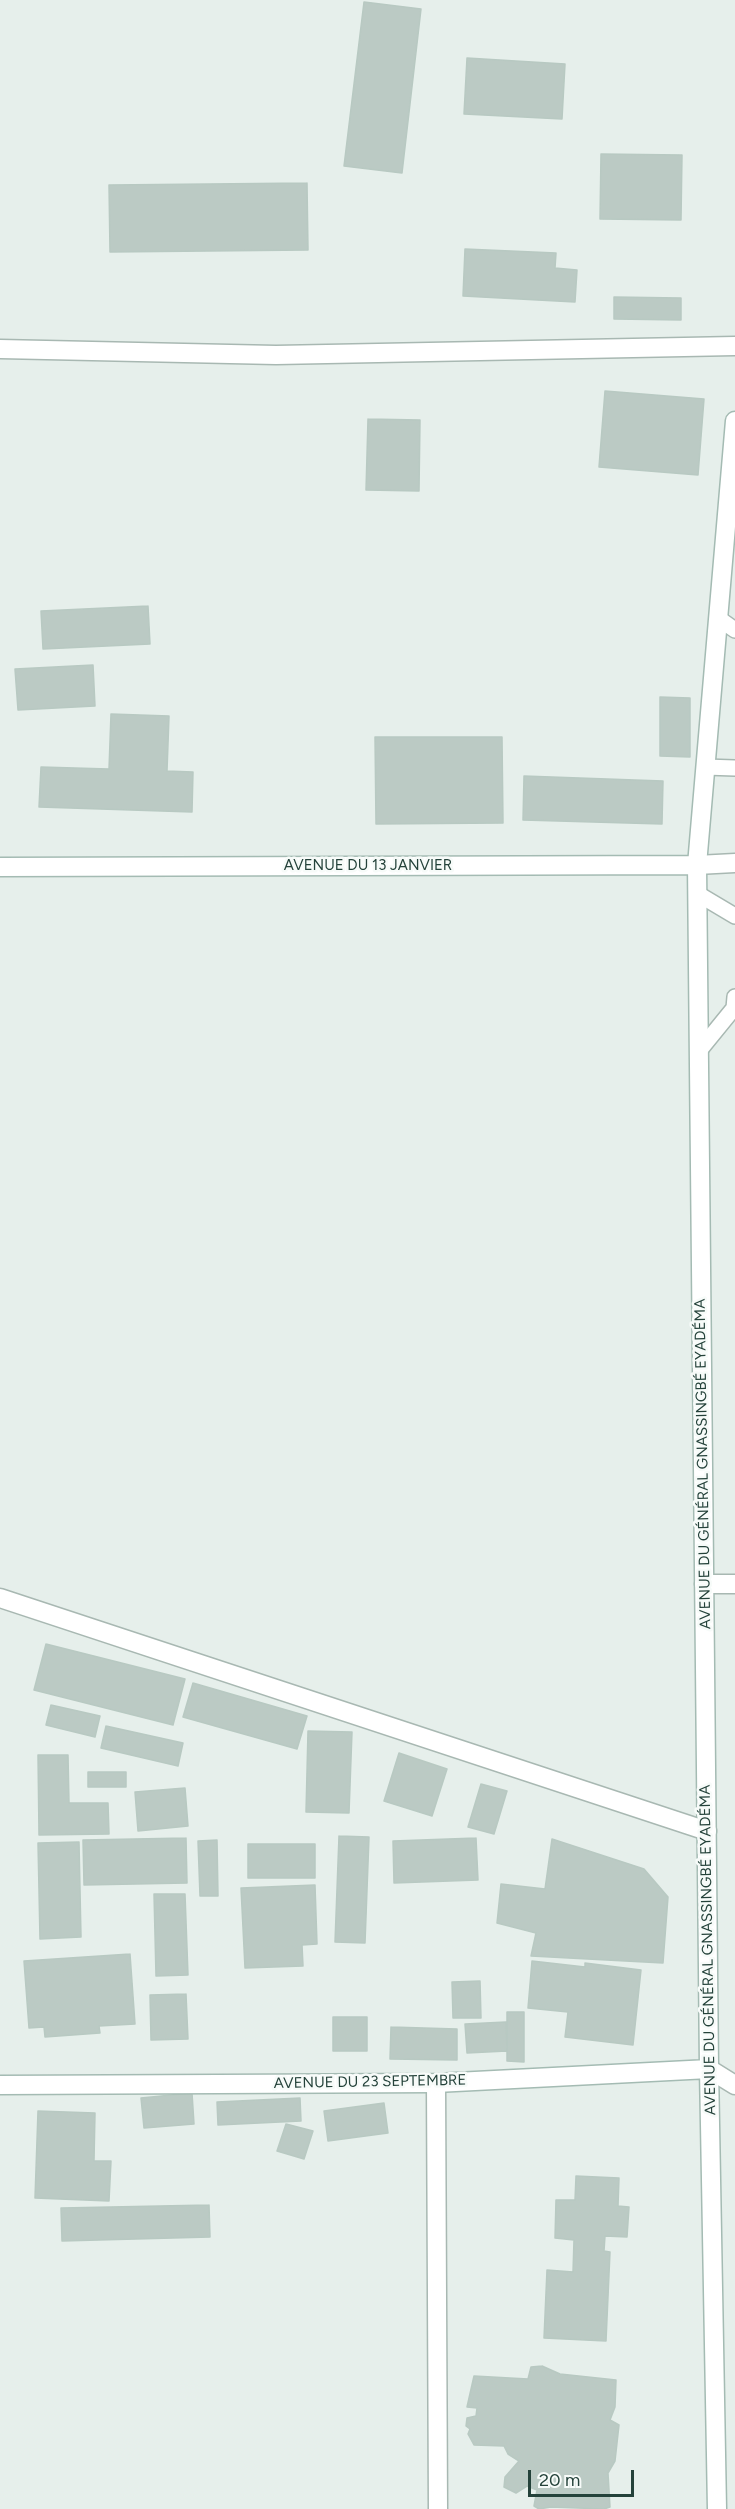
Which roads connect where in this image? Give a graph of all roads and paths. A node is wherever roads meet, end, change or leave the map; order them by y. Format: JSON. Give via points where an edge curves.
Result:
{"nodes":[{"id":1,"x":735,"y":346,"type":"edge"},
{"id":2,"x":0,"y":349,"type":"edge"},
{"id":3,"x":735,"y":421,"type":"edge"},
{"id":4,"x":718,"y":618,"type":"junction"},
{"id":5,"x":735,"y":630,"type":"edge"},
{"id":6,"x":705,"y":767,"type":"junction"},
{"id":7,"x":735,"y":768,"type":"edge"},
{"id":8,"x":735,"y":863,"type":"edge"},
{"id":9,"x":697,"y":865,"type":"junction"},
{"id":10,"x":0,"y":867,"type":"edge"},
{"id":11,"x":698,"y":894,"type":"junction"},
{"id":12,"x":735,"y":916,"type":"edge"},
{"id":13,"x":735,"y":1004,"type":"edge"},
{"id":14,"x":699,"y":1051,"type":"junction"},
{"id":15,"x":705,"y":1584,"type":"junction"},
{"id":16,"x":735,"y":1584,"type":"edge"},
{"id":17,"x":0,"y":1598,"type":"edge"},
{"id":18,"x":707,"y":1831,"type":"junction"},
{"id":19,"x":709,"y":2070,"type":"junction"},
{"id":20,"x":436,"y":2083,"type":"junction"},
{"id":21,"x":0,"y":2085,"type":"edge"},
{"id":22,"x":735,"y":2085,"type":"edge"},
{"id":23,"x":438,"y":2509,"type":"edge"},
{"id":24,"x":717,"y":2509,"type":"edge"}],
"edges":[{"from":1,"to":2,"type":"main road","via":[[276,355]]},
{"from":3,"to":4,"type":"main road","name":"AVENUE DU GÉNÉRAL GNASSINGBÉ EYADÉMA"},
{"from":4,"to":5,"type":"lane"},
{"from":4,"to":6,"type":"main road","name":"AVENUE DU GÉNÉRAL GNASSINGBÉ EYADÉMA"},
{"from":6,"to":7,"type":"lane"},
{"from":6,"to":9,"type":"main road","name":"AVENUE DU GÉNÉRAL GNASSINGBÉ EYADÉMA"},
{"from":8,"to":9,"type":"main road","name":"AVENUE DU 13 JANVIER"},
{"from":9,"to":10,"type":"main road","name":"AVENUE DU 13 JANVIER"},
{"from":9,"to":11,"type":"main road","name":"AVENUE DU GÉNÉRAL GNASSINGBÉ EYADÉMA"},
{"from":11,"to":12,"type":"lane"},
{"from":11,"to":14,"type":"main road","name":"AVENUE DU GÉNÉRAL GNASSINGBÉ EYADÉMA"},
{"from":13,"to":14,"type":"lane"},
{"from":14,"to":15,"type":"main road","name":"AVENUE DU GÉNÉRAL GNASSINGBÉ EYADÉMA"},
{"from":15,"to":16,"type":"main road"},
{"from":15,"to":18,"type":"main road","name":"AVENUE DU GÉNÉRAL GNASSINGBÉ EYADÉMA"},
{"from":17,"to":18,"type":"main road"},
{"from":18,"to":19,"type":"main road","name":"AVENUE DU GÉNÉRAL GNASSINGBÉ EYADÉMA"},
{"from":19,"to":20,"type":"main road","name":"AVENUE DU 23 SEPTEMBRE"},
{"from":19,"to":22,"type":"main road"},
{"from":19,"to":24,"type":"main road","name":"AVENUE DU GÉNÉRAL GNASSINGBÉ EYADÉMA"},
{"from":20,"to":21,"type":"main road","name":"AVENUE DU 23 SEPTEMBRE"},
{"from":20,"to":23,"type":"main road"}]}
